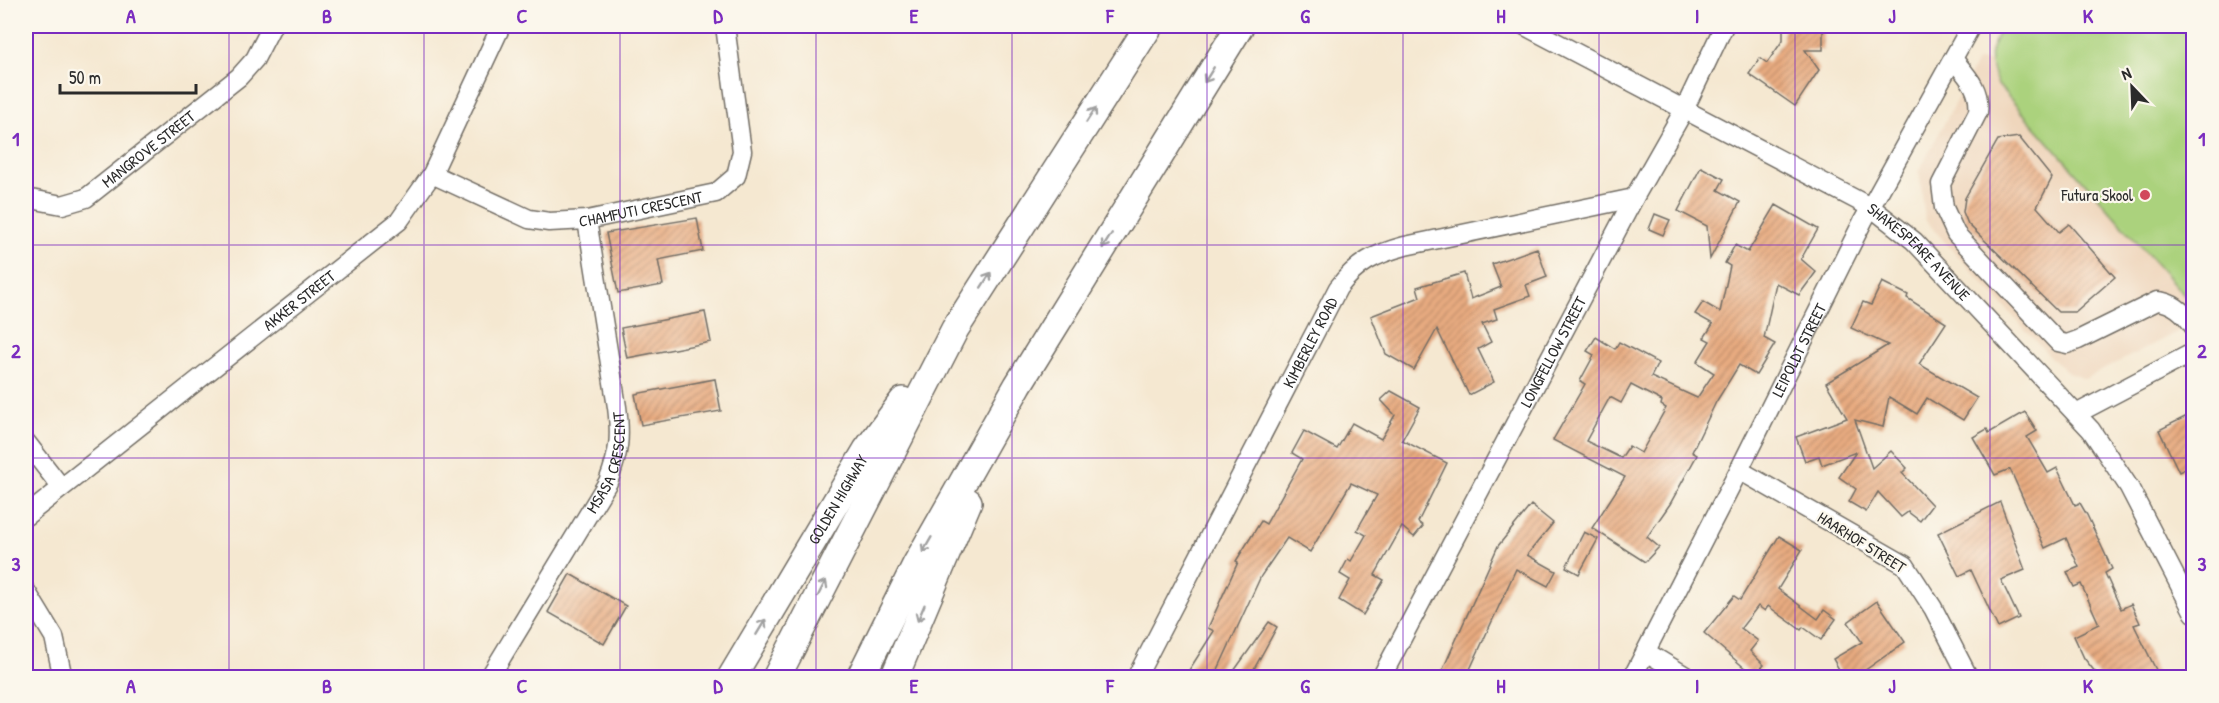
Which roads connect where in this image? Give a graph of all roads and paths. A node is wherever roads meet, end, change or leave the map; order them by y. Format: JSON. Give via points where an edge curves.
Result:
{"nodes":[{"id":1,"x":272,"y":26,"type":"edge"},
{"id":2,"x":501,"y":26,"type":"edge"},
{"id":3,"x":725,"y":26,"type":"edge"},
{"id":4,"x":1149,"y":26,"type":"edge"},
{"id":5,"x":1240,"y":26,"type":"edge"},
{"id":6,"x":1525,"y":26,"type":"edge"},
{"id":7,"x":1724,"y":26,"type":"edge"},
{"id":8,"x":1971,"y":26,"type":"edge"},
{"id":9,"x":1953,"y":59,"type":"junction"},
{"id":10,"x":1684,"y":111,"type":"junction"},
{"id":11,"x":432,"y":174,"type":"junction"},
{"id":12,"x":26,"y":198,"type":"edge"},
{"id":13,"x":1634,"y":198,"type":"junction"},
{"id":14,"x":1872,"y":208,"type":"junction"},
{"id":15,"x":587,"y":220,"type":"junction"},
{"id":16,"x":2193,"y":327,"type":"edge"},
{"id":17,"x":955,"y":329,"type":"junction"},
{"id":18,"x":2193,"y":352,"type":"edge"},
{"id":19,"x":1018,"y":385,"type":"junction"},
{"id":20,"x":2076,"y":414,"type":"junction"},
{"id":21,"x":26,"y":442,"type":"edge"},
{"id":22,"x":1739,"y":470,"type":"junction"},
{"id":23,"x":61,"y":488,"type":"junction"},
{"id":24,"x":26,"y":516,"type":"edge"},
{"id":25,"x":26,"y":591,"type":"edge"},
{"id":26,"x":2193,"y":612,"type":"edge"},
{"id":27,"x":1646,"y":652,"type":"junction"},
{"id":28,"x":63,"y":678,"type":"edge"},
{"id":29,"x":489,"y":678,"type":"edge"},
{"id":30,"x":731,"y":678,"type":"edge"},
{"id":31,"x":776,"y":678,"type":"edge"},
{"id":32,"x":860,"y":678,"type":"edge"},
{"id":33,"x":894,"y":678,"type":"edge"},
{"id":34,"x":1136,"y":678,"type":"edge"},
{"id":35,"x":1381,"y":678,"type":"edge"},
{"id":36,"x":1632,"y":678,"type":"edge"},
{"id":37,"x":1689,"y":678,"type":"edge"},
{"id":38,"x":1969,"y":678,"type":"edge"}],
"edges":[{"from":1,"to":12,"type":"street","name":"MANGROVE STREET","via":[[255,59],[239,77],[86,198],[62,206]]},
{"from":2,"to":11,"type":"street","name":"AKKER STREET"},
{"from":3,"to":15,"type":"street","name":"CHAMFUTI CRESCENT","via":[[742,142],[736,176],[706,197]]},
{"from":17,"to":4,"type":"highway","one_way":true},
{"from":5,"to":19,"type":"highway","one_way":true},
{"from":6,"to":10,"type":"street","name":"SHAKESPEARE AVENUE"},
{"from":7,"to":10,"type":"street","name":"LONGFELLOW STREET"},
{"from":8,"to":9,"type":"street","name":"LEIPOLDT STREET"},
{"from":9,"to":14,"type":"street","name":"LEIPOLDT STREET"},
{"from":9,"to":16,"type":"street","via":[[1980,100],[1941,184],[1944,208],[1956,234],[2058,342],[2078,340],[2157,301],[2176,307]]},
{"from":10,"to":13,"type":"street","name":"LONGFELLOW STREET"},
{"from":10,"to":14,"type":"street","name":"SHAKESPEARE AVENUE"},
{"from":11,"to":15,"type":"street","name":"CHAMFUTI CRESCENT","via":[[529,219]]},
{"from":11,"to":23,"type":"street","name":"AKKER STREET","via":[[399,221]]},
{"from":13,"to":34,"type":"street","name":"KIMBERLEY ROAD","via":[[1405,246],[1373,257],[1351,271],[1338,288]]},
{"from":13,"to":35,"type":"street","name":"LONGFELLOW STREET"},
{"from":14,"to":20,"type":"street","name":"SHAKESPEARE AVENUE","via":[[1914,241]]},
{"from":14,"to":22,"type":"street","name":"LEIPOLDT STREET"},
{"from":15,"to":29,"type":"street","name":"MSASA CRESCENT","via":[[621,436],[618,456],[608,482]]},
{"from":30,"to":17,"type":"highway","name":"GOLDEN HIGHWAY","one_way":true,"via":[[867,450]]},
{"from":31,"to":17,"type":"highway","one_way":true},
{"from":18,"to":20,"type":"street"},
{"from":19,"to":32,"type":"highway","one_way":true,"via":[[916,564]]},
{"from":19,"to":33,"type":"highway","one_way":true},
{"from":20,"to":26,"type":"street","name":"SHAKESPEARE AVENUE","via":[[2112,458]]},
{"from":21,"to":23,"type":"street"},
{"from":22,"to":27,"type":"street","name":"LEIPOLDT STREET"},
{"from":22,"to":38,"type":"street","name":"HAARHOF STREET","via":[[1905,565],[1933,608]]},
{"from":23,"to":24,"type":"street","name":"AKKER STREET"},
{"from":25,"to":28,"type":"street","via":[[54,637]]},
{"from":27,"to":36,"type":"street","name":"LEIPOLDT STREET"},
{"from":27,"to":37,"type":"street"}]}
